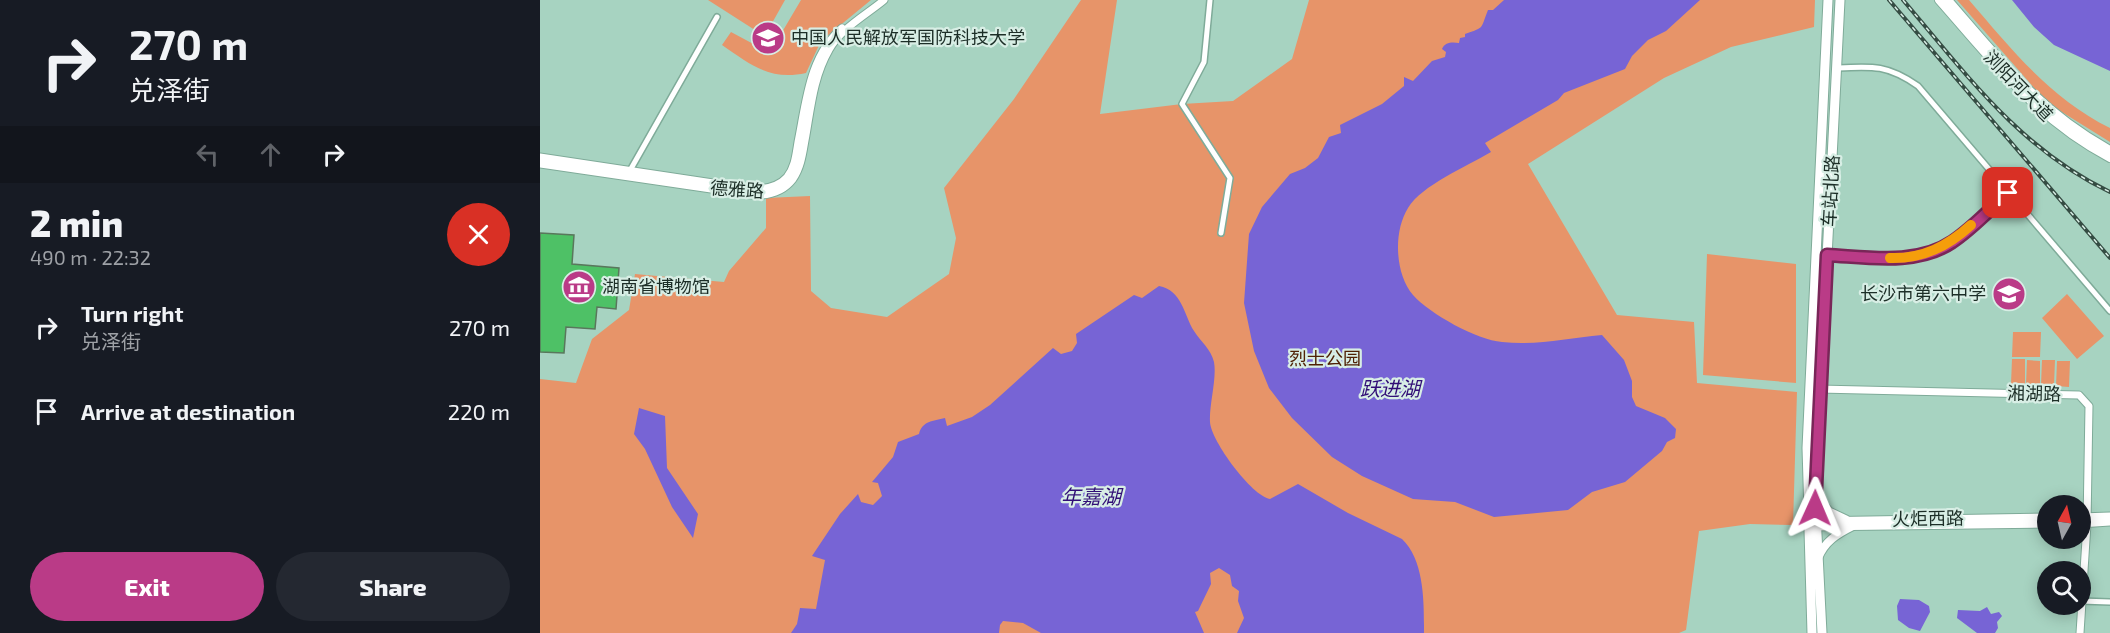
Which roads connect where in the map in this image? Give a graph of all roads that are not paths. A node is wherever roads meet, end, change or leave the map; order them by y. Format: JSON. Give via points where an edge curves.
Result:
{"nodes":[{"id":1,"x":876,"y":0,"type":"edge"},
{"id":2,"x":884,"y":0,"type":"edge"},
{"id":3,"x":1210,"y":0,"type":"edge"},
{"id":4,"x":1828,"y":0,"type":"edge"},
{"id":5,"x":1840,"y":0,"type":"edge"},
{"id":6,"x":1939,"y":0,"type":"edge"},
{"id":7,"x":1948,"y":0,"type":"edge"},
{"id":8,"x":717,"y":17,"type":"dead end"},
{"id":9,"x":1838,"y":68,"type":"junction"},
{"id":10,"x":2110,"y":150,"type":"edge"},
{"id":11,"x":540,"y":157,"type":"edge"},
{"id":12,"x":2110,"y":158,"type":"edge"},
{"id":13,"x":540,"y":164,"type":"edge"},
{"id":14,"x":628,"y":175,"type":"junction"},
{"id":15,"x":2008,"y":193,"type":"junction"},
{"id":16,"x":1221,"y":233,"type":"dead end"},
{"id":17,"x":1827,"y":255,"type":"junction"},
{"id":18,"x":2110,"y":311,"type":"edge"},
{"id":19,"x":1819,"y":389,"type":"junction"},
{"id":20,"x":1815,"y":495,"type":"junction"},
{"id":21,"x":2085,"y":495,"type":"edge"},
{"id":22,"x":2110,"y":516,"type":"edge"},
{"id":23,"x":2037,"y":517,"type":"edge"},
{"id":24,"x":2091,"y":519,"type":"edge"},
{"id":25,"x":2091,"y":521,"type":"edge"},
{"id":26,"x":2110,"y":522,"type":"edge"},
{"id":27,"x":1850,"y":523,"type":"junction"},
{"id":28,"x":1812,"y":524,"type":"junction"},
{"id":29,"x":2037,"y":524,"type":"edge"},
{"id":30,"x":1817,"y":561,"type":"junction"},
{"id":31,"x":2091,"y":601,"type":"edge"},
{"id":32,"x":2110,"y":602,"type":"edge"},
{"id":33,"x":2081,"y":615,"type":"edge"},
{"id":34,"x":1812,"y":633,"type":"edge"},
{"id":35,"x":1822,"y":633,"type":"edge"},
{"id":36,"x":2080,"y":633,"type":"edge"}],
"edges":[{"from":1,"to":14,"type":"street","name":"德雅路","via":[[834,34],[824,49],[810,81],[794,165],[778,184],[753,189]]},
{"from":2,"to":14,"type":"street","name":"德雅路","via":[[842,34],[829,50],[816,82],[800,168],[788,185],[764,196]]},
{"from":3,"to":16,"type":"street","via":[[1204,62],[1182,104],[1230,178]]},
{"from":4,"to":28,"type":"main road","name":"车站北路","via":[[1807,448]]},
{"from":5,"to":9,"type":"main road","name":"车站北路"},
{"from":6,"to":12,"type":"main road","name":"浏阳河大道","via":[[2024,96],[2063,131]]},
{"from":7,"to":10,"type":"main road","name":"浏阳河大道","via":[[2026,91],[2066,124]]},
{"from":8,"to":14,"type":"street"},
{"from":9,"to":15,"type":"street","via":[[1866,66],[1896,71],[1918,86]]},
{"from":9,"to":17,"type":"main road","name":"车站北路"},
{"from":11,"to":14,"type":"street","name":"德雅路"},
{"from":13,"to":14,"type":"street","name":"德雅路"},
{"from":15,"to":17,"type":"street","via":[[1951,243],[1929,253],[1895,258]]},
{"from":15,"to":18,"type":"street"},
{"from":17,"to":19,"type":"main road","name":"车站北路"},
{"from":19,"to":20,"type":"main road","name":"车站北路"},
{"from":19,"to":21,"type":"street","name":"湘湖路","via":[[2079,395],[2089,406]]},
{"from":20,"to":27,"type":"main road","via":[[1829,512]]},
{"from":20,"to":28,"type":"main road","name":"车站北路"},
{"from":22,"to":24,"type":"street"},
{"from":23,"to":27,"type":"street","name":"火炬西路"},
{"from":25,"to":26,"type":"street"},
{"from":27,"to":28,"type":"street","name":"火炬西路"},
{"from":27,"to":29,"type":"street","name":"火炬西路"},
{"from":27,"to":30,"type":"main road","via":[[1823,546]]},
{"from":28,"to":30,"type":"main road","name":"车站北路"},
{"from":28,"to":34,"type":"main road","name":"车站北路"},
{"from":30,"to":35,"type":"main road","name":"车站北路"},
{"from":31,"to":32,"type":"street"},
{"from":33,"to":36,"type":"street","name":"湘湖路"}]}
